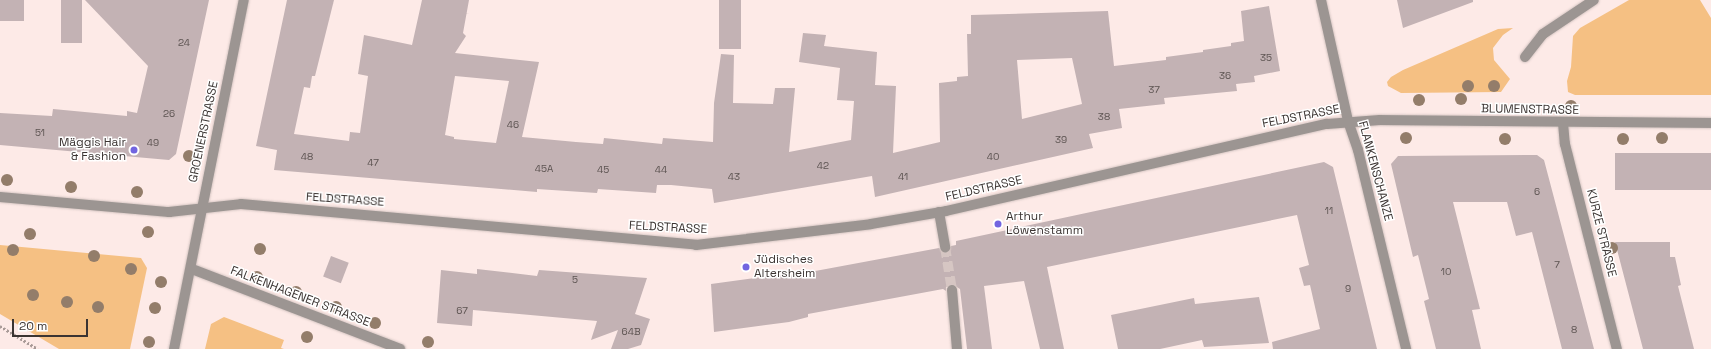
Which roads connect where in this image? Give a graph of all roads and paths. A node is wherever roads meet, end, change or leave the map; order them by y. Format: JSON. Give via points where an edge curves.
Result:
{"nodes":[{"id":1,"x":244,"y":0,"type":"edge"},
{"id":2,"x":1321,"y":0,"type":"edge"},
{"id":3,"x":1594,"y":0,"type":"edge"},
{"id":4,"x":1525,"y":57,"type":"dead end"},
{"id":5,"x":1348,"y":122,"type":"junction"},
{"id":6,"x":1711,"y":123,"type":"edge"},
{"id":7,"x":1563,"y":124,"type":"junction"},
{"id":8,"x":0,"y":197,"type":"edge"},
{"id":9,"x":202,"y":209,"type":"junction"},
{"id":10,"x":939,"y":212,"type":"junction"},
{"id":11,"x":945,"y":247,"type":"tunnel mouth"},
{"id":12,"x":192,"y":269,"type":"junction"},
{"id":13,"x":952,"y":290,"type":"tunnel mouth"},
{"id":14,"x":0,"y":326,"type":"edge"},
{"id":15,"x":38,"y":349,"type":"edge"},
{"id":16,"x":174,"y":349,"type":"edge"},
{"id":17,"x":400,"y":349,"type":"edge"},
{"id":18,"x":957,"y":349,"type":"edge"},
{"id":19,"x":1406,"y":349,"type":"edge"},
{"id":20,"x":1617,"y":349,"type":"edge"}],
"edges":[{"from":1,"to":9,"type":"street","name":"GROENERSTRASSE"},
{"from":2,"to":5,"type":"street","name":"FLANKENSCHANZE"},
{"from":3,"to":4,"type":"street","via":[[1543,34]]},
{"from":5,"to":7,"type":"street","name":"BLUMENSTRASSE"},
{"from":5,"to":10,"type":"street","name":"FELDSTRASSE","via":[[1266,137]]},
{"from":5,"to":19,"type":"street","name":"FLANKENSCHANZE","via":[[1358,150]]},
{"from":6,"to":7,"type":"street","name":"BLUMENSTRASSE"},
{"from":7,"to":20,"type":"street","name":"KURZE STRASSE","via":[[1565,144]]},
{"from":8,"to":9,"type":"street","name":"FELDSTRASSE","via":[[169,212]]},
{"from":9,"to":10,"type":"street","name":"FELDSTRASSE","via":[[241,204],[696,245],[871,224]]},
{"from":9,"to":12,"type":"street","name":"GROENERSTRASSE"},
{"from":10,"to":11,"type":"street"},
{"from":12,"to":16,"type":"street","name":"GROENERSTRASSE"},
{"from":12,"to":17,"type":"street","name":"FALKENHAGENER STRASSE"},
{"from":13,"to":18,"type":"street"},
{"from":14,"to":15,"type":"path"}]}
